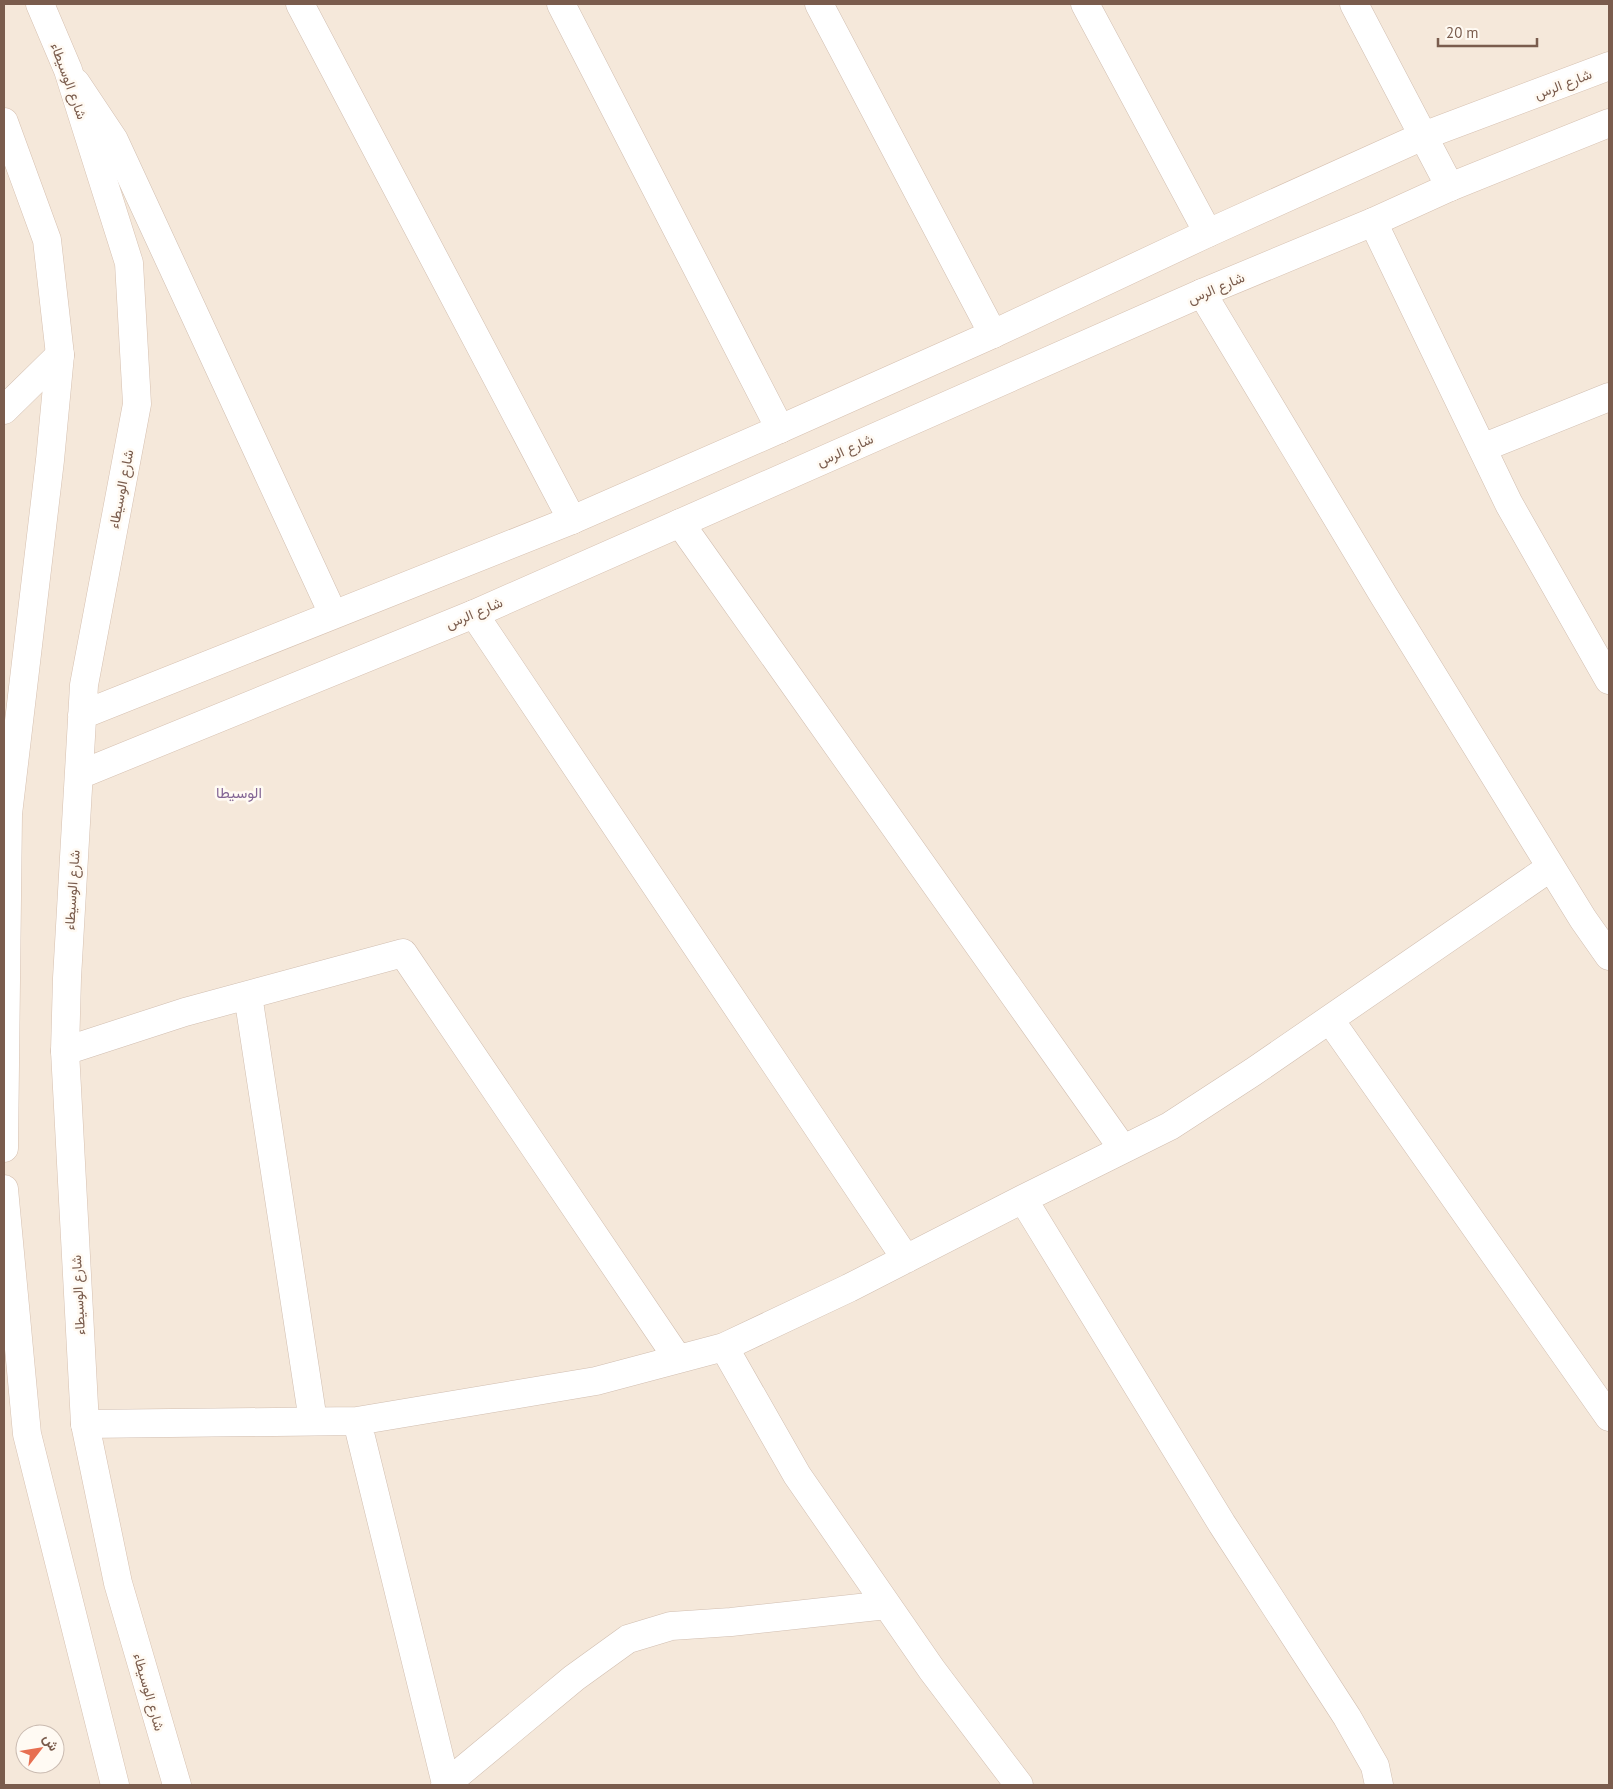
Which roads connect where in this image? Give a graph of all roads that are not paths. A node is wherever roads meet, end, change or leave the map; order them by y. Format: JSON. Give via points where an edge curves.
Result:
{"nodes":[{"id":1,"x":40,"y":4,"type":"edge"},
{"id":2,"x":300,"y":4,"type":"edge"},
{"id":3,"x":561,"y":4,"type":"edge"},
{"id":4,"x":819,"y":4,"type":"edge"},
{"id":5,"x":1085,"y":4,"type":"edge"},
{"id":6,"x":1354,"y":4,"type":"edge"},
{"id":7,"x":1609,"y":66,"type":"edge"},
{"id":8,"x":68,"y":70,"type":"junction"},
{"id":9,"x":4,"y":122,"type":"edge"},
{"id":10,"x":1609,"y":123,"type":"edge"},
{"id":11,"x":1423,"y":136,"type":"junction"},
{"id":12,"x":1450,"y":187,"type":"junction"},
{"id":13,"x":1373,"y":222,"type":"junction"},
{"id":14,"x":1208,"y":234,"type":"junction"},
{"id":15,"x":1202,"y":293,"type":"junction"},
{"id":16,"x":993,"y":334,"type":"junction"},
{"id":17,"x":60,"y":355,"type":"junction"},
{"id":18,"x":1609,"y":397,"type":"edge"},
{"id":19,"x":4,"y":410,"type":"edge"},
{"id":20,"x":780,"y":429,"type":"junction"},
{"id":21,"x":1482,"y":448,"type":"junction"},
{"id":22,"x":572,"y":520,"type":"junction"},
{"id":23,"x":680,"y":523,"type":"junction"},
{"id":24,"x":333,"y":614,"type":"junction"},
{"id":25,"x":474,"y":614,"type":"junction"},
{"id":26,"x":1609,"y":680,"type":"edge"},
{"id":27,"x":82,"y":715,"type":"junction"},
{"id":28,"x":10,"y":758,"type":"edge"},
{"id":29,"x":79,"y":775,"type":"junction"},
{"id":30,"x":1551,"y":867,"type":"junction"},
{"id":31,"x":1609,"y":956,"type":"edge"},
{"id":32,"x":248,"y":995,"type":"junction"},
{"id":33,"x":1330,"y":1020,"type":"junction"},
{"id":34,"x":65,"y":1050,"type":"junction"},
{"id":35,"x":4,"y":1148,"type":"edge"},
{"id":36,"x":1123,"y":1149,"type":"junction"},
{"id":37,"x":4,"y":1189,"type":"edge"},
{"id":38,"x":1023,"y":1199,"type":"junction"},
{"id":39,"x":906,"y":1258,"type":"junction"},
{"id":40,"x":724,"y":1347,"type":"junction"},
{"id":41,"x":678,"y":1359,"type":"junction"},
{"id":42,"x":1609,"y":1417,"type":"edge"},
{"id":43,"x":313,"y":1421,"type":"junction"},
{"id":44,"x":357,"y":1421,"type":"junction"},
{"id":45,"x":85,"y":1424,"type":"junction"},
{"id":46,"x":887,"y":1605,"type":"junction"},
{"id":47,"x":115,"y":1785,"type":"edge"},
{"id":48,"x":177,"y":1785,"type":"edge"},
{"id":49,"x":446,"y":1785,"type":"edge"},
{"id":50,"x":1019,"y":1785,"type":"edge"},
{"id":51,"x":1379,"y":1785,"type":"edge"}],
"edges":[{"from":1,"to":8,"type":"street","name":"شارع الوسيطاء"},
{"from":2,"to":22,"type":"street"},
{"from":3,"to":20,"type":"street"},
{"from":4,"to":16,"type":"street"},
{"from":5,"to":14,"type":"street"},
{"from":6,"to":11,"type":"street"},
{"from":7,"to":11,"type":"street","name":"شارع الرس"},
{"from":8,"to":24,"type":"street","via":[[114,140]]},
{"from":8,"to":27,"type":"street","name":"شارع الوسيطاء","via":[[130,263],[136,404],[84,685]]},
{"from":9,"to":17,"type":"street","via":[[48,240]]},
{"from":10,"to":12,"type":"street","name":"شارع الرس"},
{"from":11,"to":12,"type":"street"},
{"from":11,"to":14,"type":"street","name":"شارع الرس"},
{"from":12,"to":13,"type":"street","name":"شارع الرس"},
{"from":13,"to":15,"type":"street","name":"شارع الرس"},
{"from":13,"to":21,"type":"street"},
{"from":14,"to":16,"type":"street","name":"شارع الرس"},
{"from":15,"to":23,"type":"street","name":"شارع الرس"},
{"from":15,"to":30,"type":"street"},
{"from":16,"to":20,"type":"street","name":"شارع الرس"},
{"from":17,"to":19,"type":"street"},
{"from":17,"to":28,"type":"street","via":[[50,460]]},
{"from":18,"to":21,"type":"street"},
{"from":20,"to":22,"type":"street","name":"شارع الرس"},
{"from":21,"to":26,"type":"street","via":[[1509,504]]},
{"from":22,"to":24,"type":"street","name":"شارع الرس"},
{"from":23,"to":25,"type":"street","name":"شارع الرس"},
{"from":23,"to":36,"type":"street"},
{"from":24,"to":27,"type":"street","name":"شارع الرس"},
{"from":25,"to":29,"type":"street","name":"شارع الرس"},
{"from":25,"to":39,"type":"street"},
{"from":27,"to":29,"type":"street","name":"شارع الوسيطاء"},
{"from":28,"to":35,"type":"street"},
{"from":29,"to":34,"type":"street","name":"شارع الوسيطاء","via":[[66,978]]},
{"from":30,"to":31,"type":"street"},
{"from":30,"to":33,"type":"street"},
{"from":32,"to":34,"type":"street"},
{"from":32,"to":41,"type":"street","via":[[403,953]]},
{"from":32,"to":43,"type":"street"},
{"from":33,"to":36,"type":"street","via":[[1170,1126]]},
{"from":33,"to":42,"type":"street"},
{"from":34,"to":45,"type":"street","name":"شارع الوسيطاء"},
{"from":36,"to":38,"type":"street"},
{"from":37,"to":47,"type":"street","via":[[27,1434]]},
{"from":38,"to":39,"type":"street"},
{"from":38,"to":51,"type":"street","via":[[1222,1524],[1347,1717],[1375,1766]]},
{"from":39,"to":40,"type":"street"},
{"from":40,"to":41,"type":"street"},
{"from":40,"to":46,"type":"street","via":[[797,1475]]},
{"from":41,"to":44,"type":"street","via":[[596,1381]]},
{"from":43,"to":44,"type":"street"},
{"from":43,"to":45,"type":"street"},
{"from":44,"to":49,"type":"street"},
{"from":45,"to":48,"type":"street","name":"شارع الوسيطاء","via":[[118,1583]]},
{"from":46,"to":49,"type":"street","via":[[671,1626],[628,1639],[574,1678]]},
{"from":46,"to":50,"type":"street"}]}
